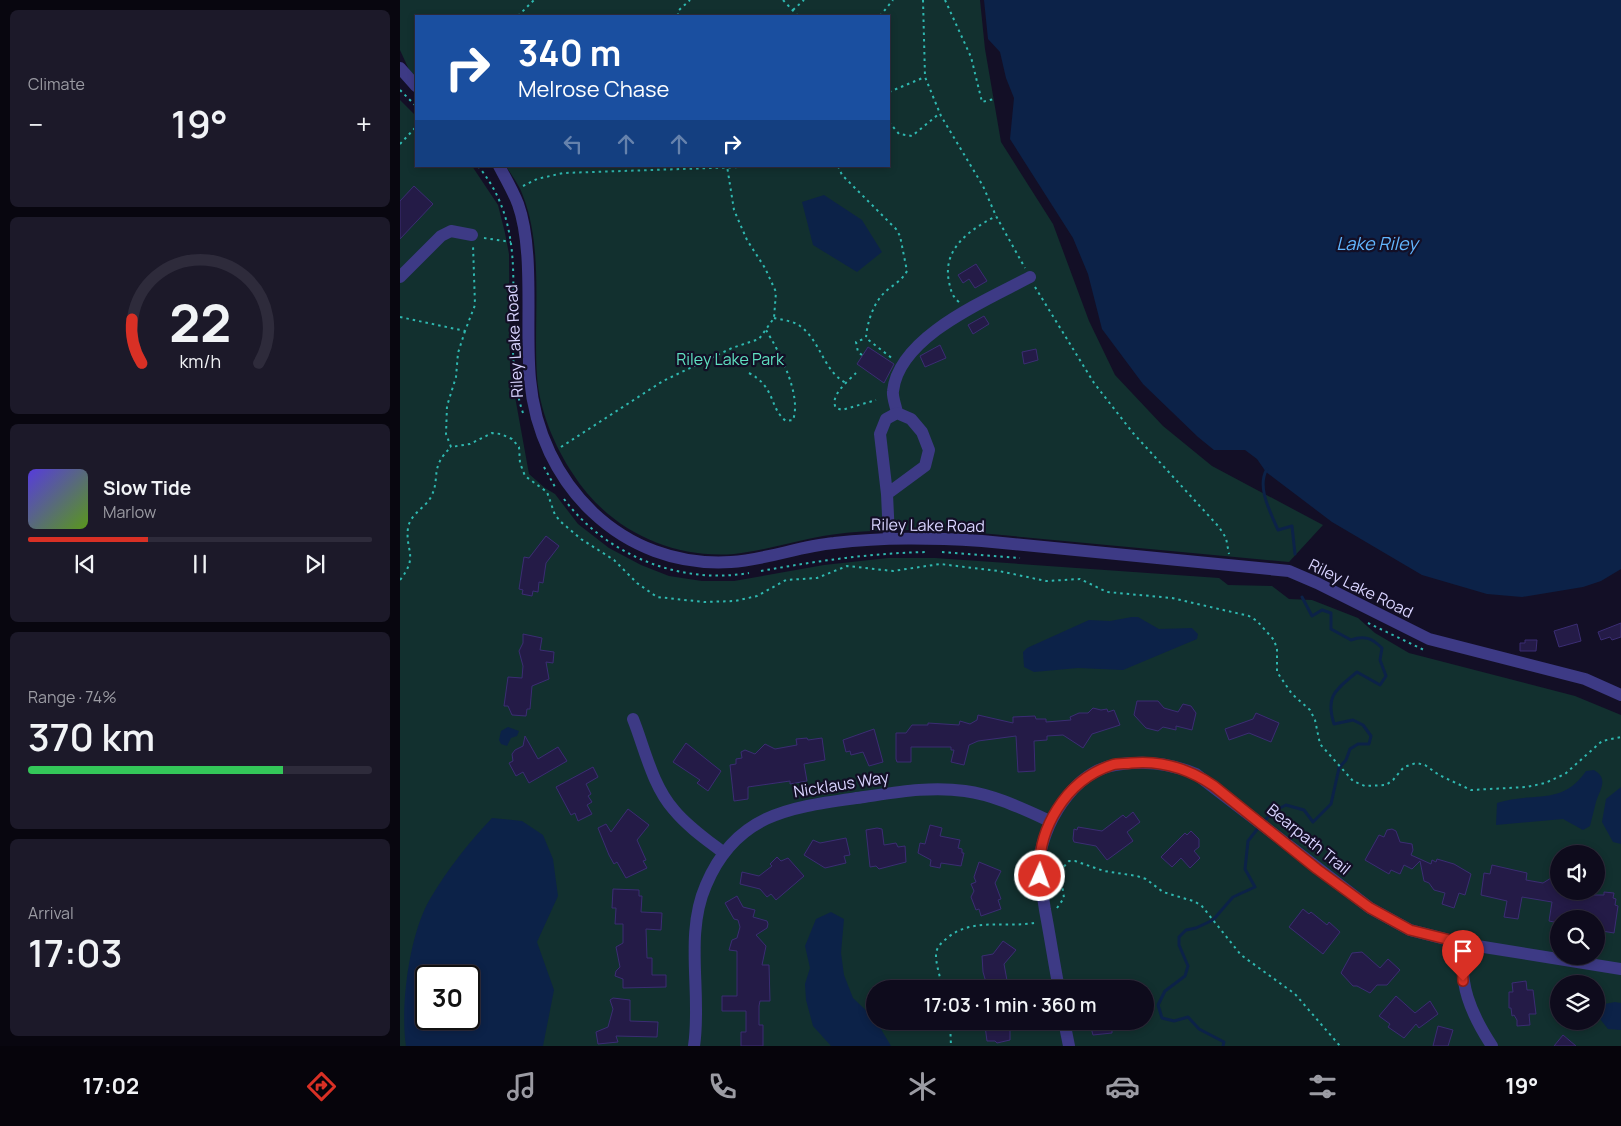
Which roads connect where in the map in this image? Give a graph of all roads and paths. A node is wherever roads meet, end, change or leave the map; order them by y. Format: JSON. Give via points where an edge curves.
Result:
{"nodes":[{"id":1,"x":534,"y":0,"type":"edge"},
{"id":2,"x":690,"y":0,"type":"edge"},
{"id":3,"x":784,"y":0,"type":"edge"},
{"id":4,"x":804,"y":0,"type":"edge"},
{"id":5,"x":893,"y":0,"type":"edge"},
{"id":6,"x":923,"y":0,"type":"edge"},
{"id":7,"x":945,"y":0,"type":"edge"},
{"id":8,"x":793,"y":10,"type":"junction"},
{"id":9,"x":519,"y":15,"type":"edge"},
{"id":10,"x":678,"y":15,"type":"edge"},
{"id":11,"x":797,"y":15,"type":"edge"},
{"id":12,"x":881,"y":15,"type":"edge"},
{"id":13,"x":400,"y":68,"type":"edge"},
{"id":14,"x":926,"y":77,"type":"junction"},
{"id":15,"x":415,"y":85,"type":"edge"},
{"id":16,"x":400,"y":90,"type":"edge"},
{"id":17,"x":890,"y":92,"type":"edge"},
{"id":18,"x":994,"y":99,"type":"dead end"},
{"id":19,"x":415,"y":105,"type":"edge"},
{"id":20,"x":940,"y":113,"type":"junction"},
{"id":21,"x":890,"y":123,"type":"edge"},
{"id":22,"x":415,"y":128,"type":"edge"},
{"id":23,"x":400,"y":144,"type":"edge"},
{"id":24,"x":479,"y":167,"type":"edge"},
{"id":25,"x":500,"y":167,"type":"edge"},
{"id":26,"x":728,"y":167,"type":"edge"},
{"id":27,"x":838,"y":167,"type":"edge"},
{"id":28,"x":512,"y":192,"type":"junction"},
{"id":29,"x":996,"y":216,"type":"junction"},
{"id":30,"x":472,"y":235,"type":"junction"},
{"id":31,"x":512,"y":242,"type":"junction"},
{"id":32,"x":400,"y":277,"type":"edge"},
{"id":33,"x":1030,"y":277,"type":"junction"},
{"id":34,"x":968,"y":310,"type":"junction"},
{"id":35,"x":400,"y":317,"type":"edge"},
{"id":36,"x":774,"y":318,"type":"junction"},
{"id":37,"x":766,"y":330,"type":"junction"},
{"id":38,"x":465,"y":331,"type":"junction"},
{"id":39,"x":866,"y":338,"type":"junction"},
{"id":40,"x":862,"y":355,"type":"dead end"},
{"id":41,"x":901,"y":365,"type":"junction"},
{"id":42,"x":856,"y":372,"type":"dead end"},
{"id":43,"x":750,"y":373,"type":"dead end"},
{"id":44,"x":846,"y":383,"type":"junction"},
{"id":45,"x":876,"y":400,"type":"dead end"},
{"id":46,"x":897,"y":413,"type":"junction"},
{"id":47,"x":526,"y":423,"type":"dead end"},
{"id":48,"x":451,"y":447,"type":"junction"},
{"id":49,"x":550,"y":456,"type":"junction"},
{"id":50,"x":887,"y":494,"type":"junction"},
{"id":51,"x":889,"y":537,"type":"junction"},
{"id":52,"x":1028,"y":558,"type":"dead end"},
{"id":53,"x":1228,"y":564,"type":"junction"},
{"id":54,"x":400,"y":580,"type":"edge"},
{"id":55,"x":1621,"y":695,"type":"edge"},
{"id":56,"x":634,"y":719,"type":"dead end"},
{"id":57,"x":1621,"y":737,"type":"edge"},
{"id":58,"x":1050,"y":821,"type":"junction"},
{"id":59,"x":724,"y":854,"type":"junction"},
{"id":60,"x":1205,"y":912,"type":"dead end"},
{"id":61,"x":1466,"y":944,"type":"junction"},
{"id":62,"x":1621,"y":969,"type":"edge"},
{"id":63,"x":1058,"y":980,"type":"edge"},
{"id":64,"x":950,"y":1030,"type":"edge"},
{"id":65,"x":1066,"y":1030,"type":"edge"},
{"id":66,"x":694,"y":1046,"type":"edge"},
{"id":67,"x":951,"y":1046,"type":"edge"},
{"id":68,"x":1069,"y":1046,"type":"edge"},
{"id":69,"x":1340,"y":1046,"type":"edge"},
{"id":70,"x":1492,"y":1046,"type":"edge"}],
"edges":[{"from":1,"to":9,"type":"path"},
{"from":2,"to":10,"type":"path"},
{"from":3,"to":8,"type":"path"},
{"from":4,"to":8,"type":"path"},
{"from":5,"to":12,"type":"path"},
{"from":6,"to":14,"type":"path"},
{"from":7,"to":18,"type":"path","via":[[971,57],[982,102]]},
{"from":8,"to":11,"type":"path"},
{"from":13,"to":15,"type":"street"},
{"from":14,"to":17,"type":"path"},
{"from":14,"to":20,"type":"path"},
{"from":16,"to":19,"type":"path"},
{"from":20,"to":21,"type":"path","via":[[912,136],[899,134]]},
{"from":20,"to":29,"type":"path","via":[[983,186]]},
{"from":22,"to":23,"type":"path"},
{"from":24,"to":31,"type":"path","via":[[500,197]]},
{"from":25,"to":28,"type":"street","name":"Riley Lake Road"},
{"from":26,"to":28,"type":"path","via":[[564,173],[537,179]]},
{"from":26,"to":36,"type":"path","via":[[734,210],[776,292]]},
{"from":27,"to":39,"type":"path","via":[[896,229],[906,264],[905,276],[882,294],[867,325]]},
{"from":28,"to":49,"type":"street","name":"Riley Lake Road","via":[[519,206],[526,254],[534,409]]},
{"from":29,"to":33,"type":"path"},
{"from":29,"to":34,"type":"path","via":[[972,229],[954,248],[947,272],[952,296]]},
{"from":30,"to":31,"type":"path"},
{"from":30,"to":32,"type":"street","via":[[451,230]]},
{"from":30,"to":38,"type":"path","via":[[476,305]]},
{"from":31,"to":47,"type":"path","via":[[514,369]]},
{"from":33,"to":34,"type":"street"},
{"from":33,"to":53,"type":"path","via":[[1094,383],[1133,433],[1222,532],[1229,550]]},
{"from":34,"to":41,"type":"street","via":[[922,341]]},
{"from":35,"to":38,"type":"path"},
{"from":36,"to":37,"type":"path"},
{"from":36,"to":44,"type":"path","via":[[799,325],[814,340],[836,378]]},
{"from":37,"to":43,"type":"path","via":[[788,374],[795,413],[792,420],[780,417],[768,387]]},
{"from":37,"to":49,"type":"path","via":[[759,339],[732,348],[664,382]]},
{"from":38,"to":48,"type":"path","via":[[447,406],[446,434]]},
{"from":39,"to":40,"type":"path","via":[[856,342]]},
{"from":39,"to":41,"type":"path"},
{"from":41,"to":46,"type":"street","via":[[892,392]]},
{"from":42,"to":44,"type":"path"},
{"from":44,"to":45,"type":"path","via":[[835,398],[836,408],[842,410]]},
{"from":46,"to":50,"type":"street","via":[[886,419],[880,434]]},
{"from":46,"to":50,"type":"street","via":[[911,419],[922,432],[929,450],[925,466]]},
{"from":48,"to":54,"type":"path","via":[[437,466],[431,497],[408,527],[411,558]]},
{"from":48,"to":57,"type":"path","via":[[470,444],[492,433],[512,440],[518,447],[525,476],[547,492],[555,516],[657,597],[704,602],[735,601],[757,596],[786,580],[817,578],[847,566],[893,571],[940,564],[1046,581],[1080,579],[1107,592],[1172,598],[1249,616],[1274,640],[1277,672],[1292,694],[1310,710],[1320,744],[1353,781],[1365,786],[1377,787],[1393,780],[1409,764],[1416,763],[1425,764],[1439,776],[1470,790],[1527,787],[1565,774],[1602,741]]},
{"from":49,"to":51,"type":"street","name":"Riley Lake Road","via":[[572,491],[593,513],[623,536],[672,557],[732,562],[832,543]]},
{"from":49,"to":52,"type":"path","via":[[541,461],[576,516],[611,544],[643,561],[670,570],[701,576],[732,576],[822,559],[888,552],[934,551]]},
{"from":50,"to":51,"type":"street"},
{"from":51,"to":53,"type":"street","name":"Riley Lake Road","via":[[982,541]]},
{"from":53,"to":55,"type":"street","name":"Riley Lake Road","via":[[1289,571],[1429,639],[1585,679]]},
{"from":56,"to":59,"type":"street","via":[[659,789],[673,810]]},
{"from":58,"to":59,"type":"street","name":"Nicklaus Way","via":[[993,797],[967,791],[913,790],[786,810],[745,831]]},
{"from":58,"to":61,"type":"street","name":"Bearpath Trail","via":[[1075,787],[1112,765],[1178,766],[1196,774],[1249,812],[1370,908],[1410,930]]},
{"from":58,"to":63,"type":"street","name":"Bearpath Trail","via":[[1039,865]]},
{"from":59,"to":66,"type":"street","name":"Nicklaus Way","via":[[705,887],[700,907],[696,933]]},
{"from":60,"to":69,"type":"path","via":[[1241,955],[1295,994]]},
{"from":61,"to":62,"type":"street","name":"Bearpath Trail"},
{"from":61,"to":70,"type":"street","via":[[1462,961],[1463,983],[1473,1013]]},
{"from":64,"to":67,"type":"path"},
{"from":65,"to":68,"type":"street"}]}
